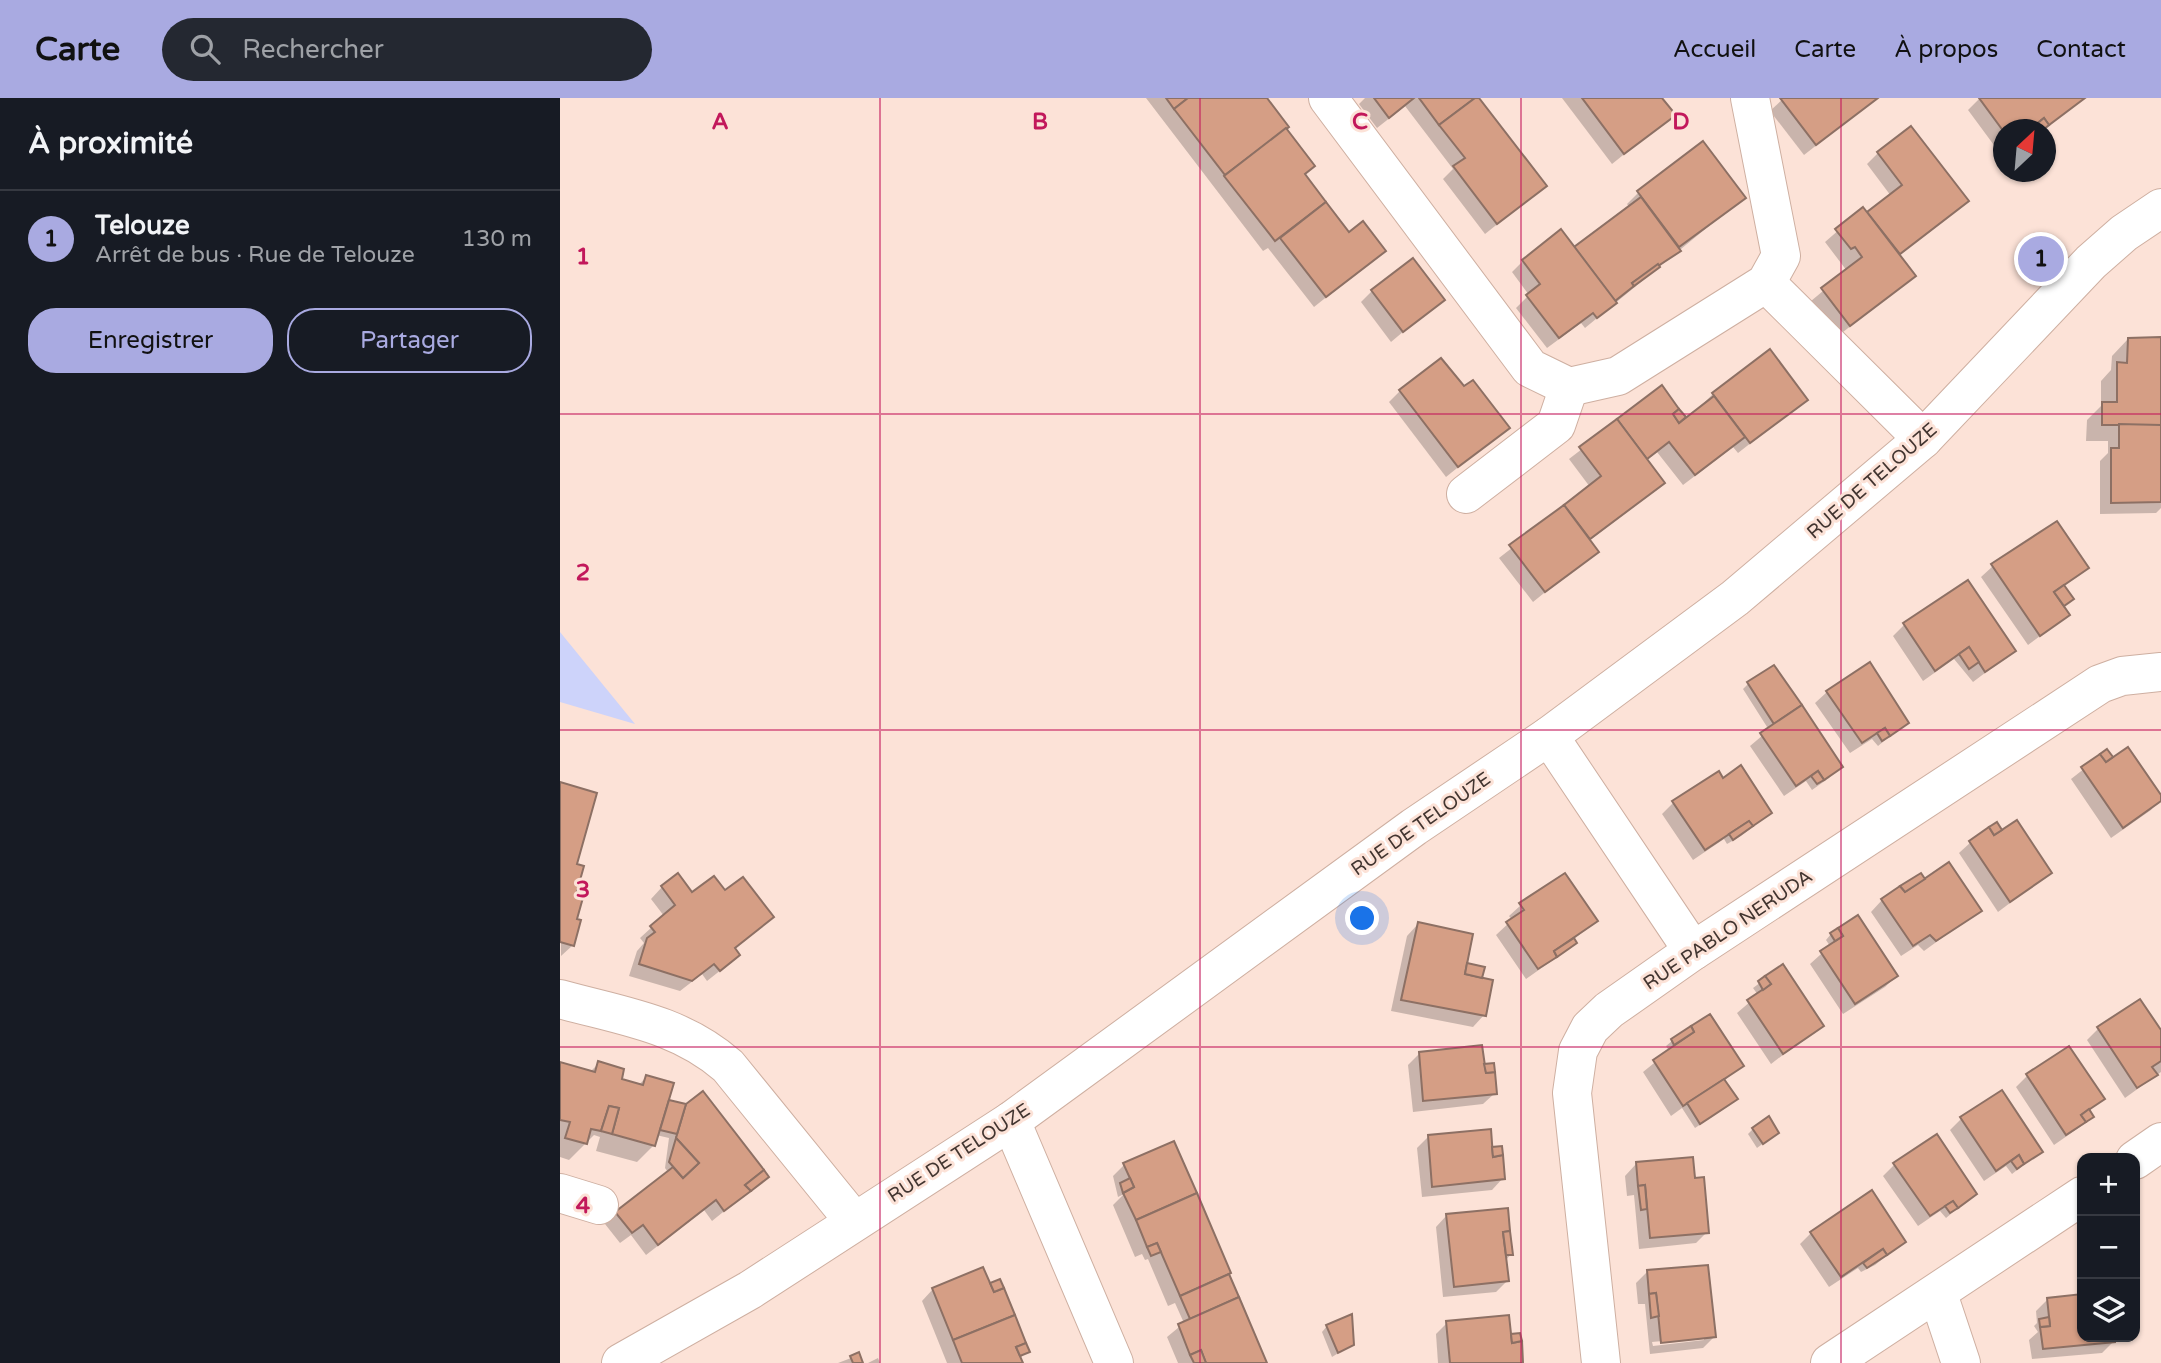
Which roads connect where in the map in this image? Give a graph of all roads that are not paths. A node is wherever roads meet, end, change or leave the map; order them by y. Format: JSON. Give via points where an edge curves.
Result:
{"nodes":[{"id":1,"x":1328,"y":98,"type":"edge"},
{"id":2,"x":1750,"y":98,"type":"edge"},
{"id":3,"x":2161,"y":208,"type":"edge"},
{"id":4,"x":1766,"y":283,"type":"junction"},
{"id":5,"x":1569,"y":387,"type":"junction"},
{"id":6,"x":1923,"y":439,"type":"junction"},
{"id":7,"x":1466,"y":494,"type":"dead end"},
{"id":8,"x":2161,"y":672,"type":"edge"},
{"id":9,"x":1549,"y":736,"type":"junction"},
{"id":10,"x":1693,"y":951,"type":"junction"},
{"id":11,"x":560,"y":999,"type":"edge"},
{"id":12,"x":1011,"y":1121,"type":"junction"},
{"id":13,"x":2161,"y":1142,"type":"edge"},
{"id":14,"x":2140,"y":1157,"type":"edge"},
{"id":15,"x":560,"y":1193,"type":"edge"},
{"id":16,"x":2077,"y":1199,"type":"edge"},
{"id":17,"x":599,"y":1205,"type":"dead end"},
{"id":18,"x":854,"y":1222,"type":"junction"},
{"id":19,"x":1938,"y":1294,"type":"junction"},
{"id":20,"x":621,"y":1363,"type":"edge"},
{"id":21,"x":1114,"y":1363,"type":"edge"},
{"id":22,"x":1601,"y":1363,"type":"edge"},
{"id":23,"x":1830,"y":1363,"type":"edge"},
{"id":24,"x":1961,"y":1363,"type":"edge"}],
"edges":[{"from":1,"to":5,"type":"street","via":[[1530,368]]},
{"from":2,"to":4,"type":"street","via":[[1781,256]]},
{"from":3,"to":6,"type":"street","name":"RUE DE TELOUZE","via":[[2091,262]]},
{"from":4,"to":5,"type":"street","via":[[1618,376]]},
{"from":4,"to":6,"type":"street"},
{"from":5,"to":7,"type":"street","via":[[1556,425]]},
{"from":6,"to":9,"type":"street","name":"RUE DE TELOUZE","via":[[1735,598]]},
{"from":8,"to":10,"type":"street","name":"RUE PABLO NERUDA","via":[[2122,676],[2100,684]]},
{"from":9,"to":10,"type":"street"},
{"from":9,"to":12,"type":"street","name":"RUE DE TELOUZE","via":[[1414,827]]},
{"from":10,"to":22,"type":"street","name":"RUE PABLO NERUDA","via":[[1590,1028],[1573,1070]]},
{"from":11,"to":18,"type":"street","via":[[681,1032],[708,1048],[728,1066]]},
{"from":12,"to":18,"type":"street","name":"RUE DE TELOUZE"},
{"from":12,"to":21,"type":"street"},
{"from":13,"to":14,"type":"street"},
{"from":15,"to":17,"type":"street"},
{"from":16,"to":19,"type":"street"},
{"from":18,"to":20,"type":"street","name":"RUE DE TELOUZE","via":[[750,1290]]},
{"from":19,"to":23,"type":"street"},
{"from":19,"to":24,"type":"street"}]}
